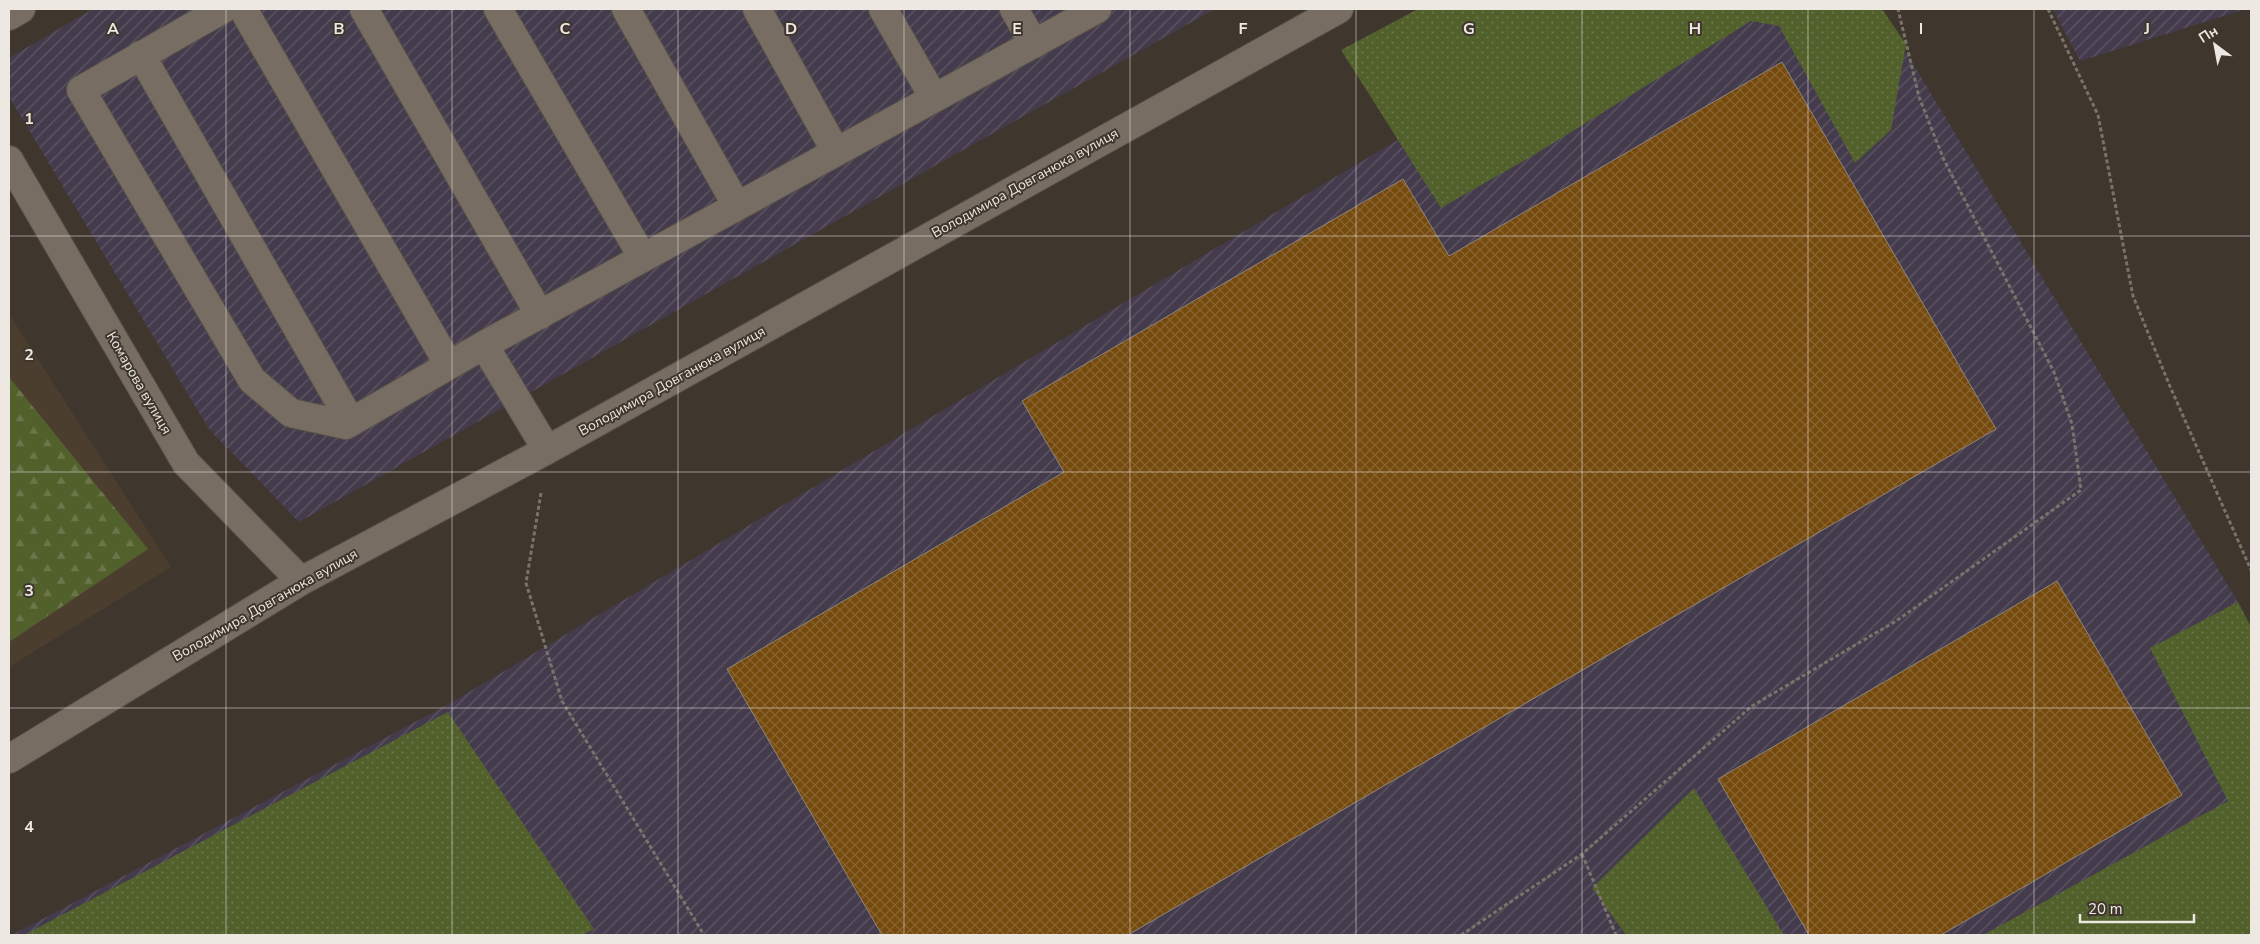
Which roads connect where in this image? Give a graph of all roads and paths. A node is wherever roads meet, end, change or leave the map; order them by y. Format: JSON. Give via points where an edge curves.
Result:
{"nodes":[{"id":1,"x":21,"y":9,"type":"edge"},
{"id":2,"x":223,"y":9,"type":"edge"},
{"id":3,"x":243,"y":9,"type":"edge"},
{"id":4,"x":364,"y":9,"type":"edge"},
{"id":5,"x":498,"y":9,"type":"edge"},
{"id":6,"x":626,"y":9,"type":"edge"},
{"id":7,"x":757,"y":9,"type":"edge"},
{"id":8,"x":884,"y":9,"type":"edge"},
{"id":9,"x":1014,"y":9,"type":"edge"},
{"id":10,"x":1097,"y":9,"type":"edge"},
{"id":11,"x":1338,"y":9,"type":"edge"},
{"id":12,"x":1898,"y":9,"type":"edge"},
{"id":13,"x":2048,"y":9,"type":"edge"},
{"id":14,"x":9,"y":16,"type":"edge"},
{"id":15,"x":1034,"y":44,"type":"junction"},
{"id":16,"x":141,"y":55,"type":"junction"},
{"id":17,"x":934,"y":98,"type":"junction"},
{"id":18,"x":836,"y":152,"type":"junction"},
{"id":19,"x":9,"y":160,"type":"edge"},
{"id":20,"x":737,"y":206,"type":"junction"},
{"id":21,"x":643,"y":258,"type":"junction"},
{"id":22,"x":540,"y":314,"type":"junction"},
{"id":23,"x":484,"y":345,"type":"junction"},
{"id":24,"x":449,"y":365,"type":"junction"},
{"id":25,"x":351,"y":422,"type":"junction"},
{"id":26,"x":547,"y":450,"type":"junction"},
{"id":27,"x":2251,"y":570,"type":"edge"},
{"id":28,"x":301,"y":581,"type":"junction"},
{"id":29,"x":9,"y":759,"type":"edge"},
{"id":30,"x":1582,"y":854,"type":"junction"},
{"id":31,"x":704,"y":935,"type":"edge"},
{"id":32,"x":1461,"y":935,"type":"edge"},
{"id":33,"x":1616,"y":935,"type":"edge"}],
"edges":[{"from":1,"to":14,"type":"street"},
{"from":2,"to":16,"type":"street"},
{"from":3,"to":24,"type":"street"},
{"from":4,"to":22,"type":"street"},
{"from":5,"to":21,"type":"street"},
{"from":6,"to":20,"type":"street"},
{"from":7,"to":18,"type":"street"},
{"from":8,"to":17,"type":"street"},
{"from":9,"to":15,"type":"street"},
{"from":10,"to":15,"type":"street"},
{"from":11,"to":26,"type":"street","name":"Володимира Довганюка вулиця"},
{"from":12,"to":30,"type":"path","via":[[1920,97],[1944,160],[2054,372],[2072,424],[2081,490],[1896,621],[1752,706]]},
{"from":13,"to":27,"type":"path","via":[[2098,115],[2133,296]]},
{"from":15,"to":17,"type":"street"},
{"from":16,"to":25,"type":"street"},
{"from":16,"to":25,"type":"street","via":[[81,90],[252,380],[291,413],[346,426]]},
{"from":17,"to":18,"type":"street"},
{"from":18,"to":20,"type":"street"},
{"from":19,"to":28,"type":"street","name":"Комарова вулиця","via":[[186,463]]},
{"from":20,"to":21,"type":"street"},
{"from":21,"to":22,"type":"street"},
{"from":22,"to":23,"type":"street"},
{"from":23,"to":24,"type":"street"},
{"from":23,"to":26,"type":"street"},
{"from":24,"to":25,"type":"street"},
{"from":26,"to":28,"type":"street","name":"Володимира Довганюка вулиця"},
{"from":26,"to":31,"type":"path","via":[[526,584],[562,701]]},
{"from":28,"to":29,"type":"street","name":"Володимира Довганюка вулиця"},
{"from":30,"to":32,"type":"path"},
{"from":30,"to":33,"type":"path"}]}
